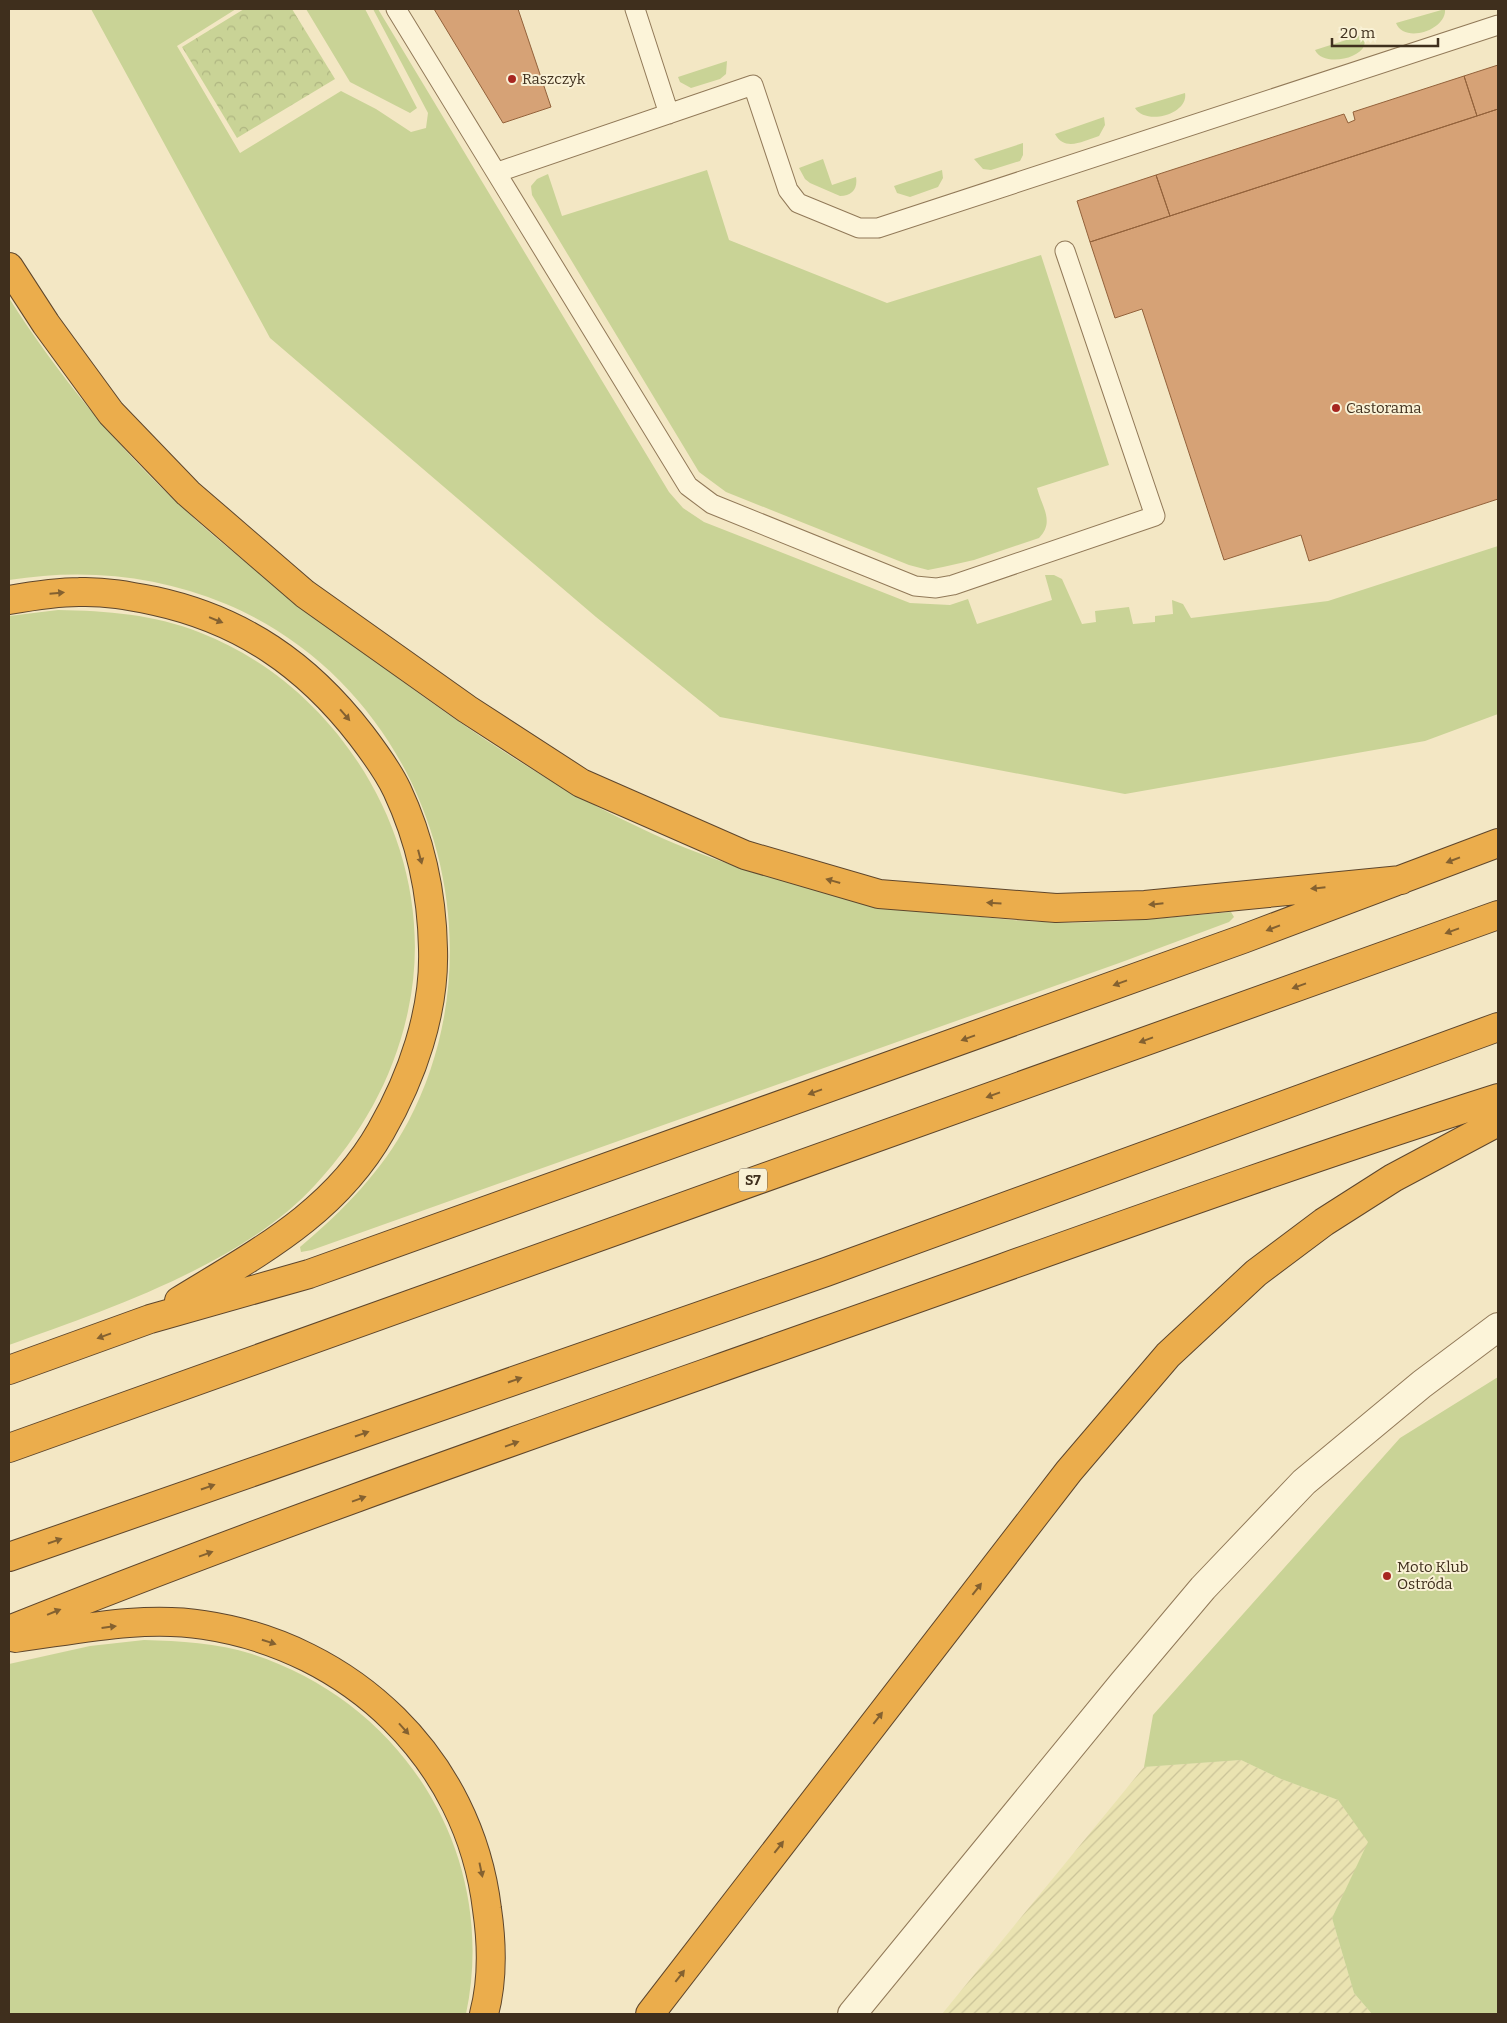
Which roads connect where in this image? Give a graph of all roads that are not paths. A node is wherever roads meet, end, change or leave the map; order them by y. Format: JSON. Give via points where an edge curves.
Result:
{"nodes":[{"id":1,"x":396,"y":9,"type":"edge"},
{"id":2,"x":635,"y":9,"type":"edge"},
{"id":3,"x":1498,"y":25,"type":"edge"},
{"id":4,"x":670,"y":114,"type":"junction"},
{"id":5,"x":498,"y":172,"type":"junction"},
{"id":6,"x":1065,"y":251,"type":"dead end"},
{"id":7,"x":9,"y":267,"type":"edge"},
{"id":8,"x":9,"y":600,"type":"edge"},
{"id":9,"x":1498,"y":843,"type":"edge"},
{"id":10,"x":1401,"y":880,"type":"junction"},
{"id":11,"x":1498,"y":915,"type":"edge"},
{"id":12,"x":1498,"y":1027,"type":"edge"},
{"id":13,"x":1498,"y":1098,"type":"edge"},
{"id":14,"x":1498,"y":1122,"type":"edge"},
{"id":15,"x":150,"y":1320,"type":"junction"},
{"id":16,"x":1498,"y":1327,"type":"edge"},
{"id":17,"x":9,"y":1370,"type":"edge"},
{"id":18,"x":9,"y":1448,"type":"edge"},
{"id":19,"x":9,"y":1557,"type":"edge"},
{"id":20,"x":9,"y":1630,"type":"edge"},
{"id":21,"x":9,"y":1638,"type":"edge"},
{"id":22,"x":484,"y":2014,"type":"edge"},
{"id":23,"x":650,"y":2014,"type":"edge"},
{"id":24,"x":852,"y":2014,"type":"edge"}],
"edges":[{"from":1,"to":5,"type":"lane"},
{"from":2,"to":4,"type":"lane"},
{"from":3,"to":4,"type":"lane","via":[[878,228],[859,228],[798,204],[788,190],[753,85]]},
{"from":4,"to":5,"type":"lane"},
{"from":5,"to":6,"type":"lane","via":[[688,486],[712,504],[915,586],[936,588],[953,585],[1155,516]]},
{"from":10,"to":7,"type":"highway","one_way":true,"via":[[1145,905],[1056,908],[879,894],[736,852],[581,782],[467,710],[305,594],[188,493],[111,413]]},
{"from":8,"to":15,"type":"highway","one_way":true,"via":[[80,592],[128,595],[216,619],[258,639],[321,689],[370,747],[396,789],[414,836],[428,890],[433,951],[429,999],[418,1050],[380,1133],[351,1174],[321,1206],[289,1233]]},
{"from":9,"to":10,"type":"highway","one_way":true},
{"from":10,"to":15,"type":"highway","one_way":true,"via":[[309,1274]]},
{"from":11,"to":18,"type":"highway","number":"S7","one_way":true},
{"from":19,"to":12,"type":"highway","one_way":true,"via":[[826,1272]]},
{"from":20,"to":13,"type":"highway","one_way":true,"via":[[138,1578],[760,1354],[1374,1137]]},
{"from":23,"to":14,"type":"highway","one_way":true,"via":[[1068,1471],[1168,1355],[1256,1273],[1324,1222],[1394,1178]]},
{"from":15,"to":17,"type":"highway","one_way":true},
{"from":16,"to":24,"type":"street","via":[[1422,1384],[1304,1482],[1203,1588]]},
{"from":21,"to":22,"type":"highway","one_way":true,"via":[[147,1622],[202,1624],[285,1647],[322,1664],[375,1700],[421,1749],[442,1778],[480,1863],[490,1926],[491,1966]]}]}
